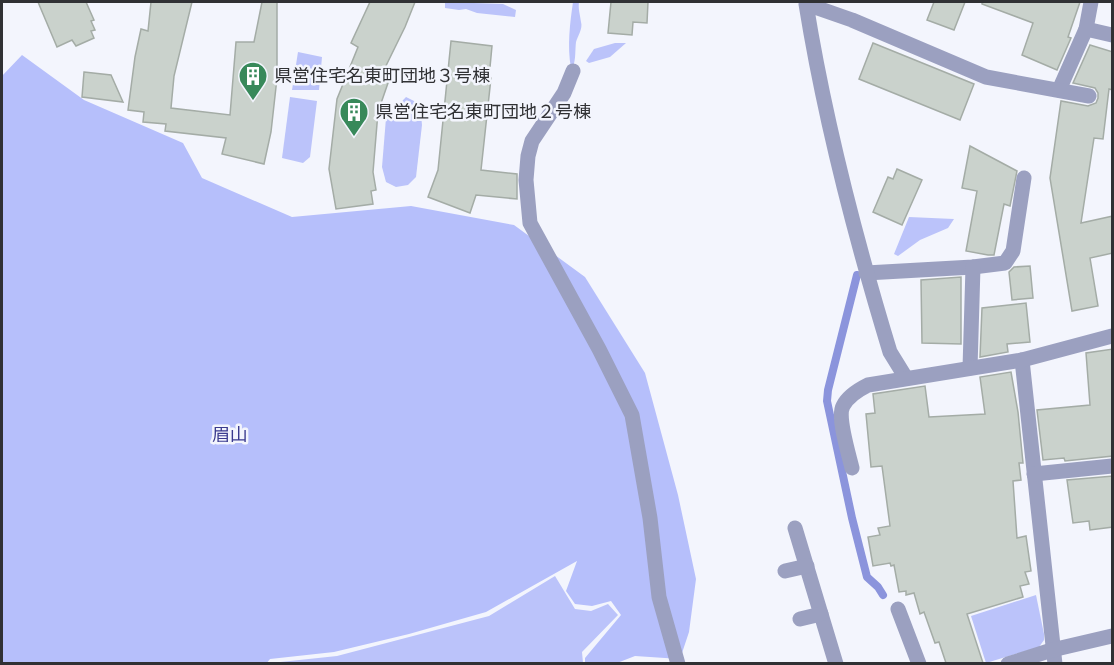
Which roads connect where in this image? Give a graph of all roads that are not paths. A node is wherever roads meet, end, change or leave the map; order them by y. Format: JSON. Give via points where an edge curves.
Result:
{"nodes":[{"id":1,"x":806,"y":2,"type":"edge"},
{"id":2,"x":1091,"y":2,"type":"edge"},
{"id":3,"x":1086,"y":29,"type":"junction"},
{"id":4,"x":1113,"y":35,"type":"edge"},
{"id":5,"x":573,"y":71,"type":"dead end"},
{"id":6,"x":1059,"y":90,"type":"junction"},
{"id":7,"x":1089,"y":96,"type":"dead end"},
{"id":8,"x":1024,"y":178,"type":"dead end"},
{"id":9,"x":973,"y":267,"type":"junction"},
{"id":10,"x":866,"y":273,"type":"junction"},
{"id":11,"x":1113,"y":336,"type":"edge"},
{"id":12,"x":1022,"y":360,"type":"junction"},
{"id":13,"x":970,"y":368,"type":"junction"},
{"id":14,"x":906,"y":378,"type":"junction"},
{"id":15,"x":1113,"y":466,"type":"edge"},
{"id":16,"x":852,"y":468,"type":"dead end"},
{"id":17,"x":1034,"y":474,"type":"junction"},
{"id":18,"x":795,"y":528,"type":"dead end"},
{"id":19,"x":807,"y":566,"type":"junction"},
{"id":20,"x":785,"y":571,"type":"dead end"},
{"id":21,"x":898,"y":609,"type":"dead end"},
{"id":22,"x":821,"y":614,"type":"junction"},
{"id":23,"x":800,"y":619,"type":"dead end"},
{"id":24,"x":1113,"y":636,"type":"edge"},
{"id":25,"x":1053,"y":657,"type":"edge"},
{"id":26,"x":678,"y":663,"type":"edge"},
{"id":27,"x":836,"y":663,"type":"edge"},
{"id":28,"x":920,"y":663,"type":"edge"},
{"id":29,"x":1008,"y":663,"type":"edge"}],
"edges":[{"from":1,"to":6,"type":"street","via":[[986,77]]},
{"from":1,"to":10,"type":"street","via":[[835,157]]},
{"from":2,"to":3,"type":"street"},
{"from":3,"to":4,"type":"street"},
{"from":3,"to":6,"type":"street"},
{"from":5,"to":26,"type":"street","via":[[564,93],[532,141],[526,180],[530,223],[632,415],[659,597]]},
{"from":6,"to":7,"type":"street"},
{"from":8,"to":9,"type":"street","via":[[1013,251],[1005,263]]},
{"from":9,"to":10,"type":"street"},
{"from":9,"to":13,"type":"street"},
{"from":10,"to":14,"type":"street","via":[[890,352]]},
{"from":11,"to":12,"type":"street"},
{"from":12,"to":13,"type":"street"},
{"from":12,"to":17,"type":"street"},
{"from":13,"to":14,"type":"street"},
{"from":14,"to":16,"type":"street","via":[[868,385],[853,393],[842,407]]},
{"from":15,"to":17,"type":"street"},
{"from":17,"to":25,"type":"street"},
{"from":18,"to":19,"type":"street"},
{"from":19,"to":20,"type":"street"},
{"from":19,"to":22,"type":"street"},
{"from":21,"to":28,"type":"street"},
{"from":22,"to":23,"type":"street"},
{"from":22,"to":27,"type":"street"},
{"from":24,"to":25,"type":"street"},
{"from":25,"to":29,"type":"street"}]}
